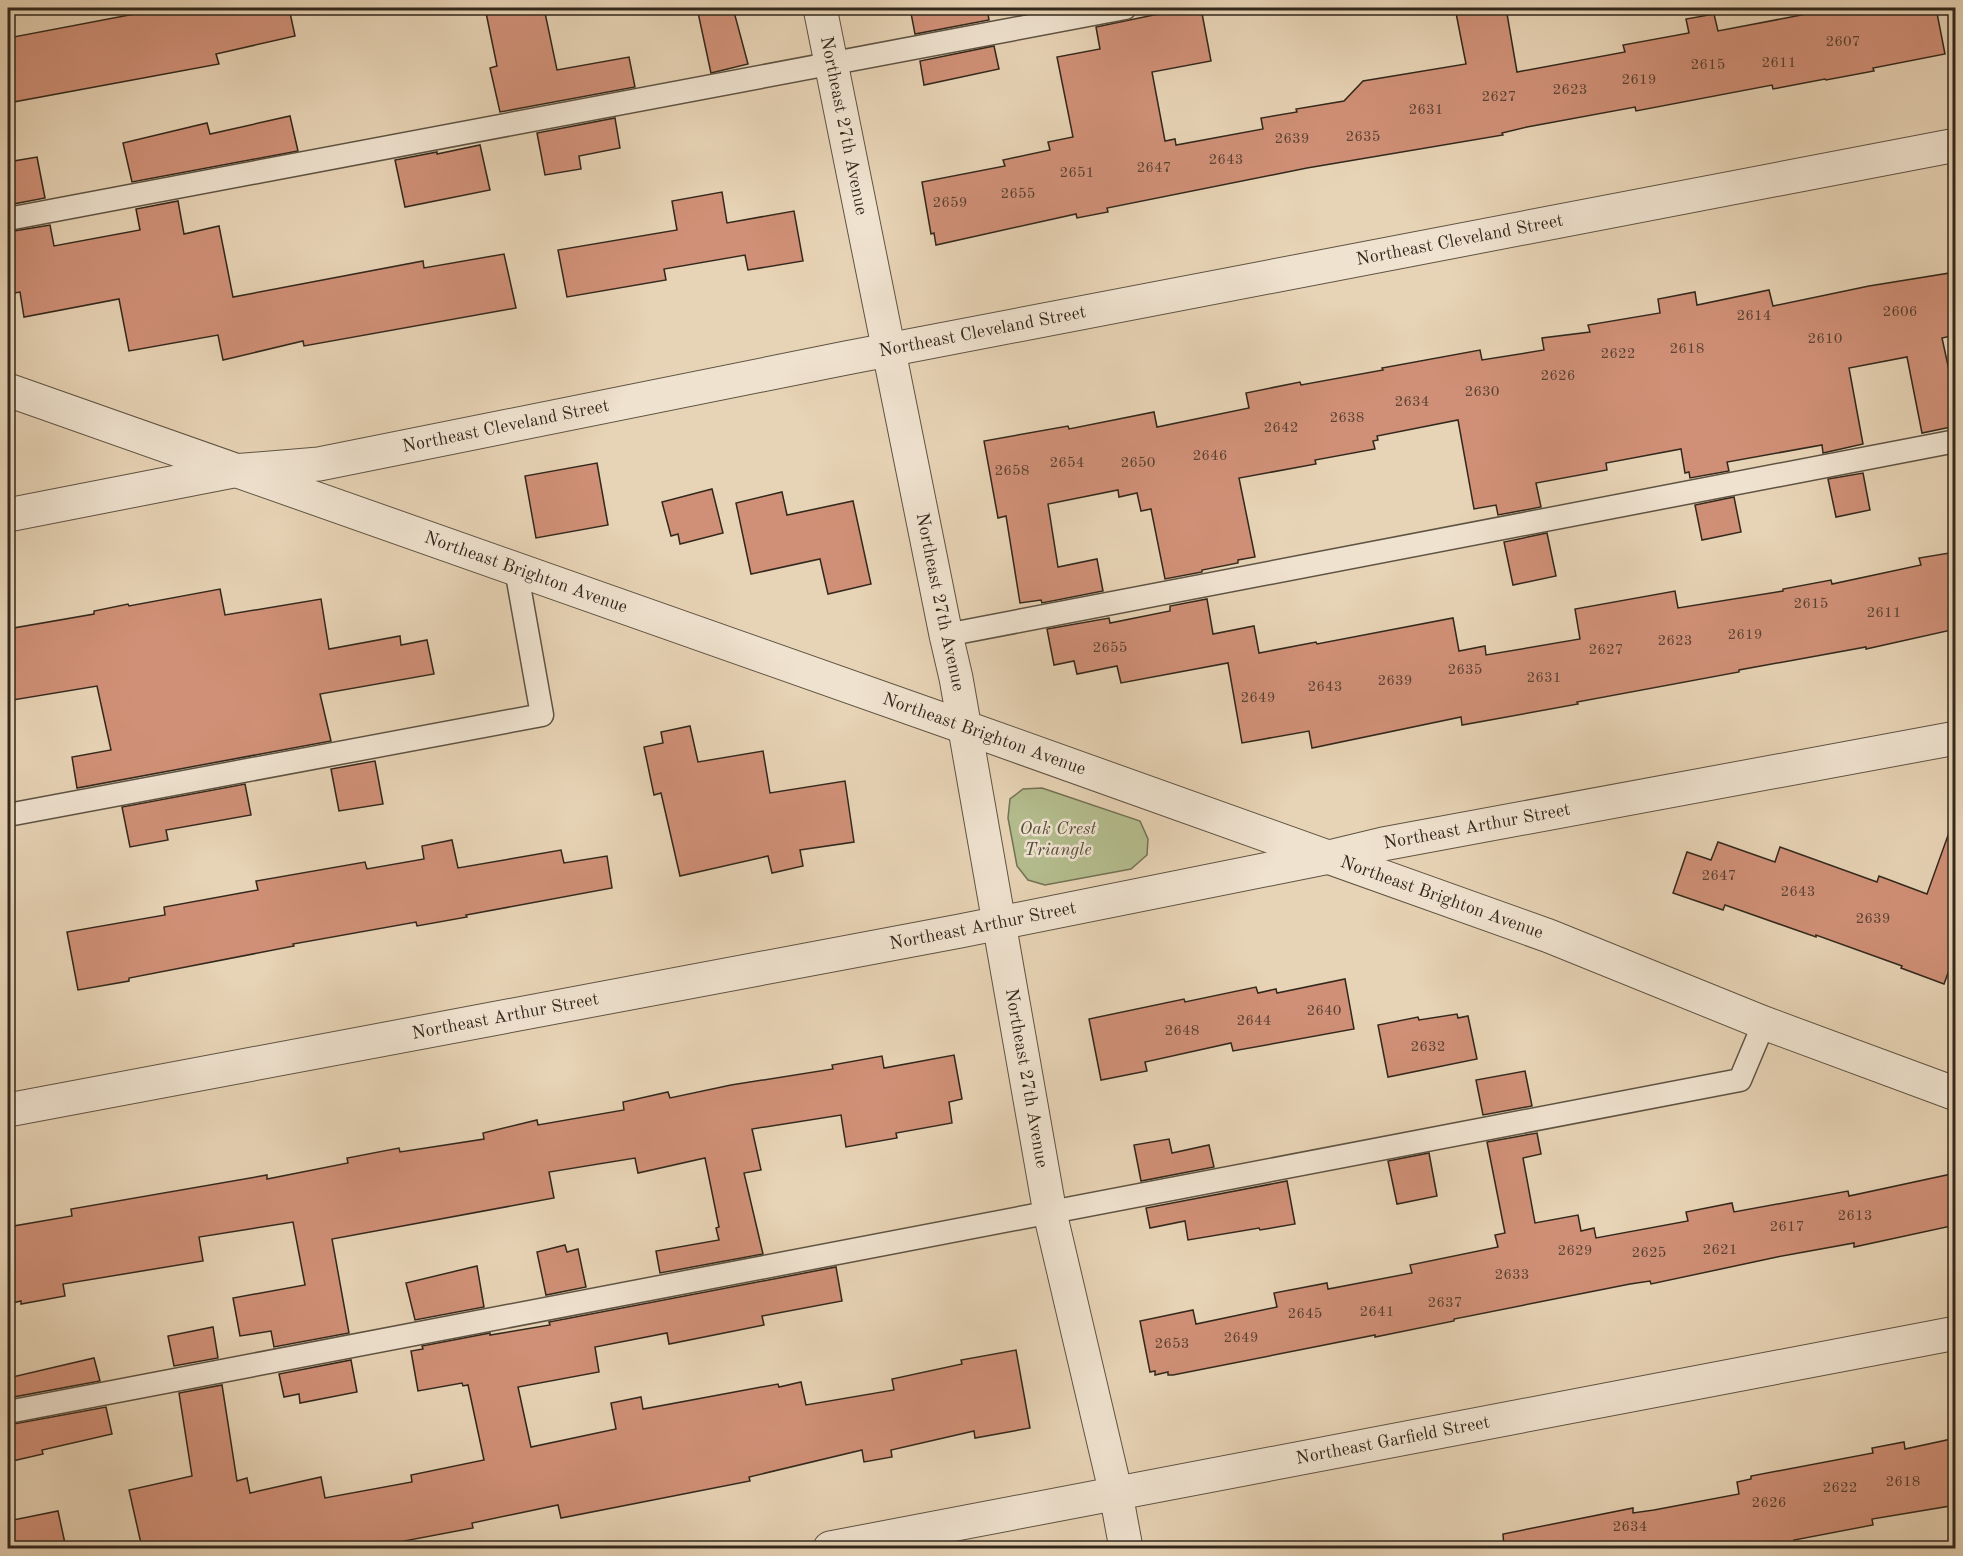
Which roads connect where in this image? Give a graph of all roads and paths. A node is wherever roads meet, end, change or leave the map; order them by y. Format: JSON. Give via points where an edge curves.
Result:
{"nodes":[{"id":1,"x":820,"y":8,"type":"edge"},
{"id":2,"x":1125,"y":8,"type":"edge"},
{"id":3,"x":831,"y":64,"type":"junction"},
{"id":4,"x":1956,"y":145,"type":"edge"},
{"id":5,"x":8,"y":219,"type":"edge"},
{"id":6,"x":888,"y":350,"type":"junction"},
{"id":7,"x":8,"y":390,"type":"edge"},
{"id":8,"x":1956,"y":441,"type":"edge"},
{"id":9,"x":233,"y":471,"type":"junction"},
{"id":10,"x":8,"y":515,"type":"edge"},
{"id":11,"x":516,"y":569,"type":"junction"},
{"id":12,"x":946,"y":635,"type":"junction"},
{"id":13,"x":964,"y":727,"type":"junction"},
{"id":14,"x":1956,"y":738,"type":"edge"},
{"id":15,"x":8,"y":815,"type":"edge"},
{"id":16,"x":1329,"y":857,"type":"junction"},
{"id":17,"x":999,"y":924,"type":"junction"},
{"id":18,"x":1764,"y":1023,"type":"junction"},
{"id":19,"x":1956,"y":1094,"type":"edge"},
{"id":20,"x":8,"y":1110,"type":"edge"},
{"id":21,"x":1050,"y":1213,"type":"junction"},
{"id":22,"x":1956,"y":1333,"type":"edge"},
{"id":23,"x":8,"y":1412,"type":"edge"},
{"id":24,"x":1116,"y":1494,"type":"junction"},
{"id":25,"x":830,"y":1548,"type":"edge"},
{"id":26,"x":1126,"y":1548,"type":"edge"}],
"edges":[{"from":1,"to":3,"type":"street","name":"Northeast 27th Avenue"},
{"from":2,"to":3,"type":"lane"},
{"from":3,"to":5,"type":"lane"},
{"from":3,"to":6,"type":"street","name":"Northeast 27th Avenue"},
{"from":4,"to":6,"type":"street","name":"Northeast Cleveland Street"},
{"from":6,"to":9,"type":"street","name":"Northeast Cleveland Street","via":[[319,464]]},
{"from":6,"to":12,"type":"street","name":"Northeast 27th Avenue"},
{"from":7,"to":9,"type":"street","name":"Northeast Brighton Avenue"},
{"from":8,"to":12,"type":"lane"},
{"from":9,"to":10,"type":"street","name":"Northeast Cleveland Street"},
{"from":9,"to":11,"type":"street","name":"Northeast Brighton Avenue"},
{"from":11,"to":13,"type":"street","name":"Northeast Brighton Avenue"},
{"from":11,"to":15,"type":"lane","via":[[542,715]]},
{"from":12,"to":13,"type":"street","name":"Northeast 27th Avenue"},
{"from":13,"to":16,"type":"street","name":"Northeast Brighton Avenue"},
{"from":13,"to":17,"type":"street","name":"Northeast 27th Avenue"},
{"from":14,"to":16,"type":"street","name":"Northeast Arthur Street"},
{"from":16,"to":17,"type":"street","name":"Northeast Arthur Street"},
{"from":16,"to":18,"type":"street","name":"Northeast Brighton Avenue","via":[[1549,936]]},
{"from":17,"to":20,"type":"street","name":"Northeast Arthur Street"},
{"from":17,"to":21,"type":"street","name":"Northeast 27th Avenue"},
{"from":18,"to":19,"type":"street","name":"Northeast Brighton Avenue"},
{"from":18,"to":21,"type":"lane","via":[[1740,1080]]},
{"from":21,"to":23,"type":"lane"},
{"from":21,"to":24,"type":"street","name":"Northeast 27th Avenue"},
{"from":22,"to":24,"type":"street","name":"Northeast Garfield Street"},
{"from":24,"to":25,"type":"street","name":"Northeast Garfield Street"},
{"from":24,"to":26,"type":"street","name":"Northeast 27th Avenue"}]}
